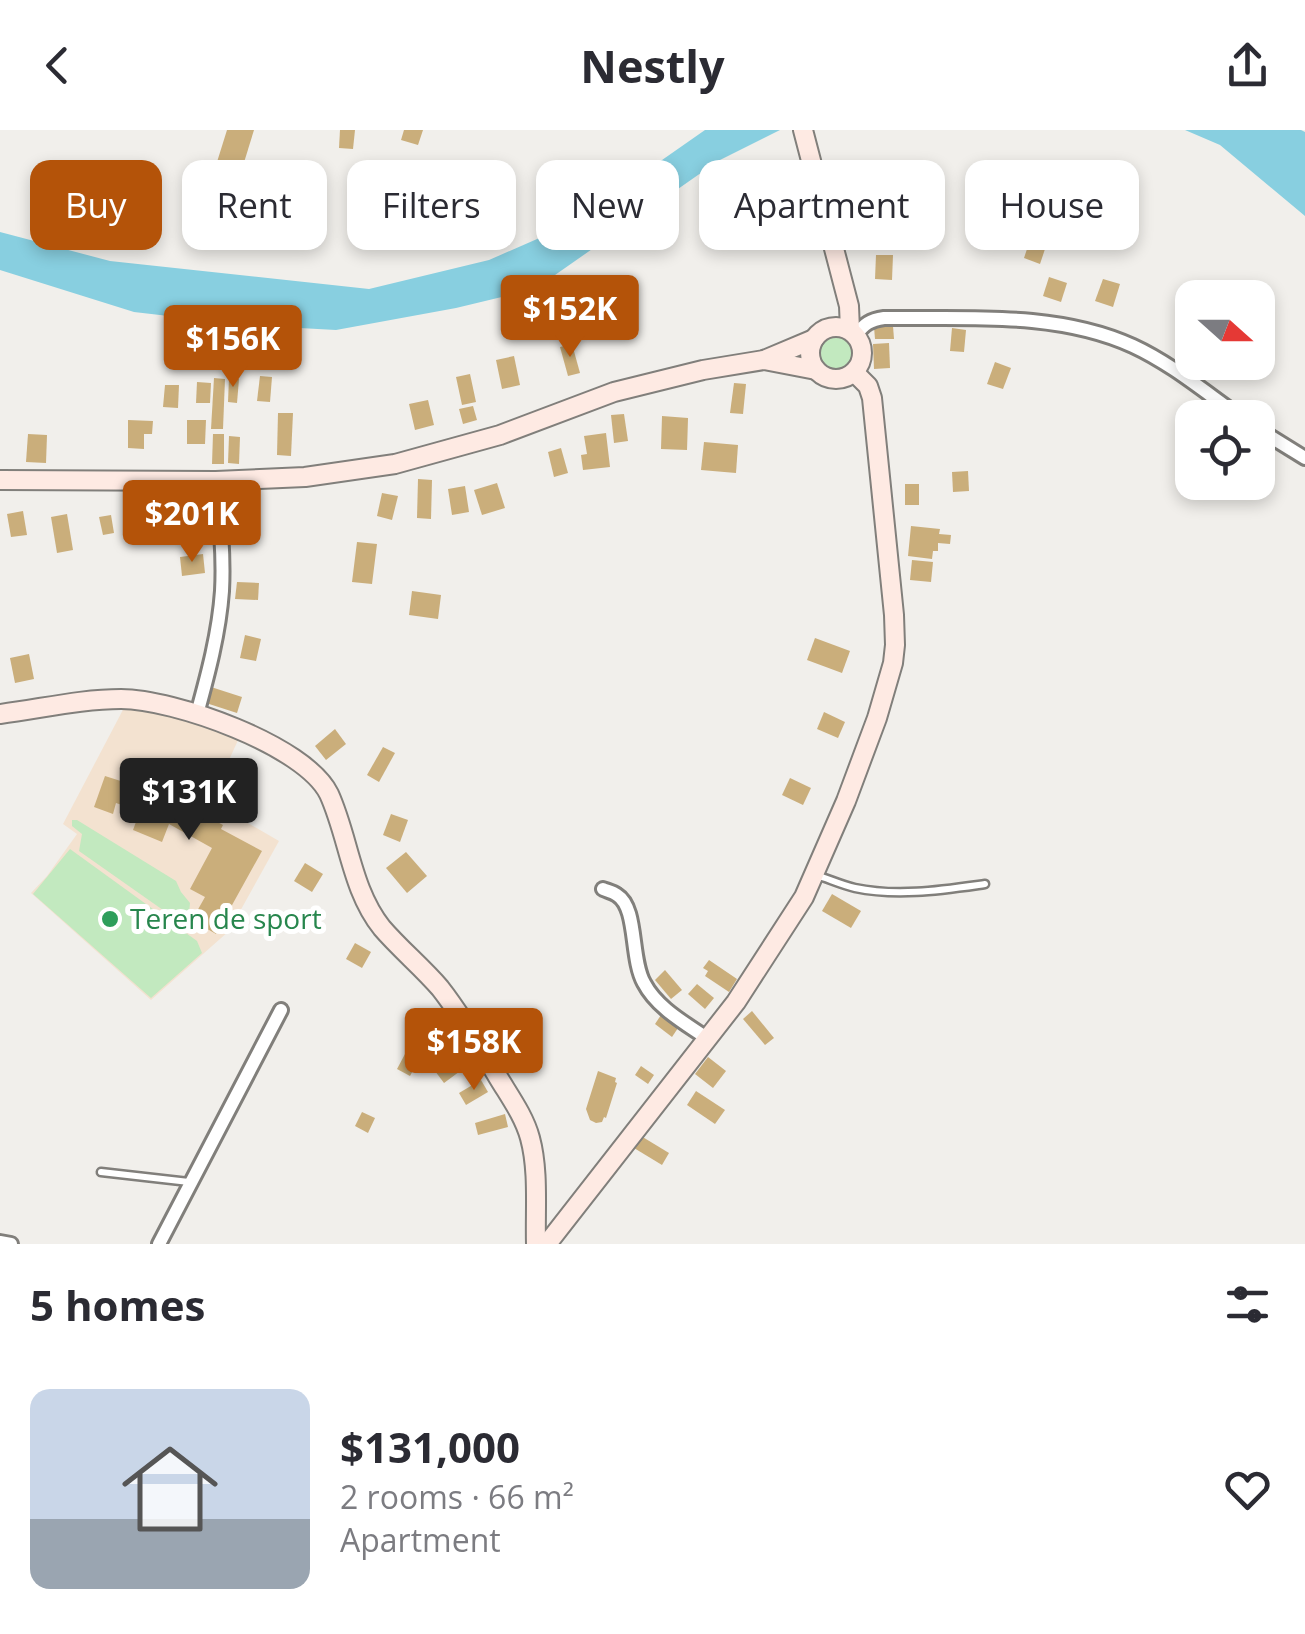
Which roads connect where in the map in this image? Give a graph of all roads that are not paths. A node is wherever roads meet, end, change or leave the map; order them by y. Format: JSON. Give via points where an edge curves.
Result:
{"nodes":[{"id":1,"x":804,"y":133,"type":"edge"},
{"id":2,"x":853,"y":333,"type":"junction"},
{"id":3,"x":814,"y":339,"type":"junction"},
{"id":4,"x":764,"y":360,"type":"junction"},
{"id":5,"x":816,"y":370,"type":"junction"},
{"id":6,"x":854,"y":372,"type":"junction"},
{"id":7,"x":1217,"y":400,"type":"edge"},
{"id":8,"x":1275,"y":439,"type":"edge"},
{"id":9,"x":1305,"y":458,"type":"edge"},
{"id":10,"x":0,"y":480,"type":"edge"},
{"id":11,"x":216,"y":481,"type":"junction"},
{"id":12,"x":0,"y":714,"type":"edge"},
{"id":13,"x":197,"y":714,"type":"junction"},
{"id":14,"x":816,"y":875,"type":"junction"},
{"id":15,"x":985,"y":884,"type":"dead end"},
{"id":16,"x":603,"y":890,"type":"dead end"},
{"id":17,"x":281,"y":1010,"type":"dead end"},
{"id":18,"x":708,"y":1039,"type":"junction"},
{"id":19,"x":101,"y":1172,"type":"dead end"},
{"id":20,"x":190,"y":1182,"type":"junction"},
{"id":21,"x":0,"y":1242,"type":"edge"},
{"id":22,"x":12,"y":1244,"type":"edge"},
{"id":23,"x":159,"y":1244,"type":"edge"},
{"id":24,"x":536,"y":1244,"type":"edge"},
{"id":25,"x":547,"y":1244,"type":"edge"}],
"edges":[{"from":1,"to":2,"type":"street"},
{"from":2,"to":3,"type":"street","via":[[834,326]]},
{"from":2,"to":6,"type":"street","via":[[862,350]]},
{"from":2,"to":7,"type":"street","via":[[884,318],[1070,327],[1160,360]]},
{"from":3,"to":4,"type":"street"},
{"from":3,"to":5,"type":"street","via":[[810,355]]},
{"from":4,"to":5,"type":"street"},
{"from":4,"to":11,"type":"street","via":[[614,392],[394,464]]},
{"from":5,"to":6,"type":"street","via":[[839,379]]},
{"from":6,"to":14,"type":"street","via":[[868,386],[874,412],[895,645],[878,718]]},
{"from":8,"to":9,"type":"street"},
{"from":10,"to":11,"type":"street"},
{"from":11,"to":13,"type":"street","via":[[222,590]]},
{"from":12,"to":13,"type":"street","via":[[120,699]]},
{"from":13,"to":24,"type":"street","via":[[291,755],[328,792],[368,905],[461,1016],[520,1113],[534,1164]]},
{"from":14,"to":15,"type":"lane","via":[[893,892]]},
{"from":14,"to":18,"type":"street"},
{"from":16,"to":18,"type":"street","via":[[628,906],[635,961],[657,1002]]},
{"from":17,"to":20,"type":"street"},
{"from":18,"to":25,"type":"street"},
{"from":19,"to":20,"type":"lane"},
{"from":20,"to":23,"type":"street"},
{"from":21,"to":22,"type":"street"}]}
